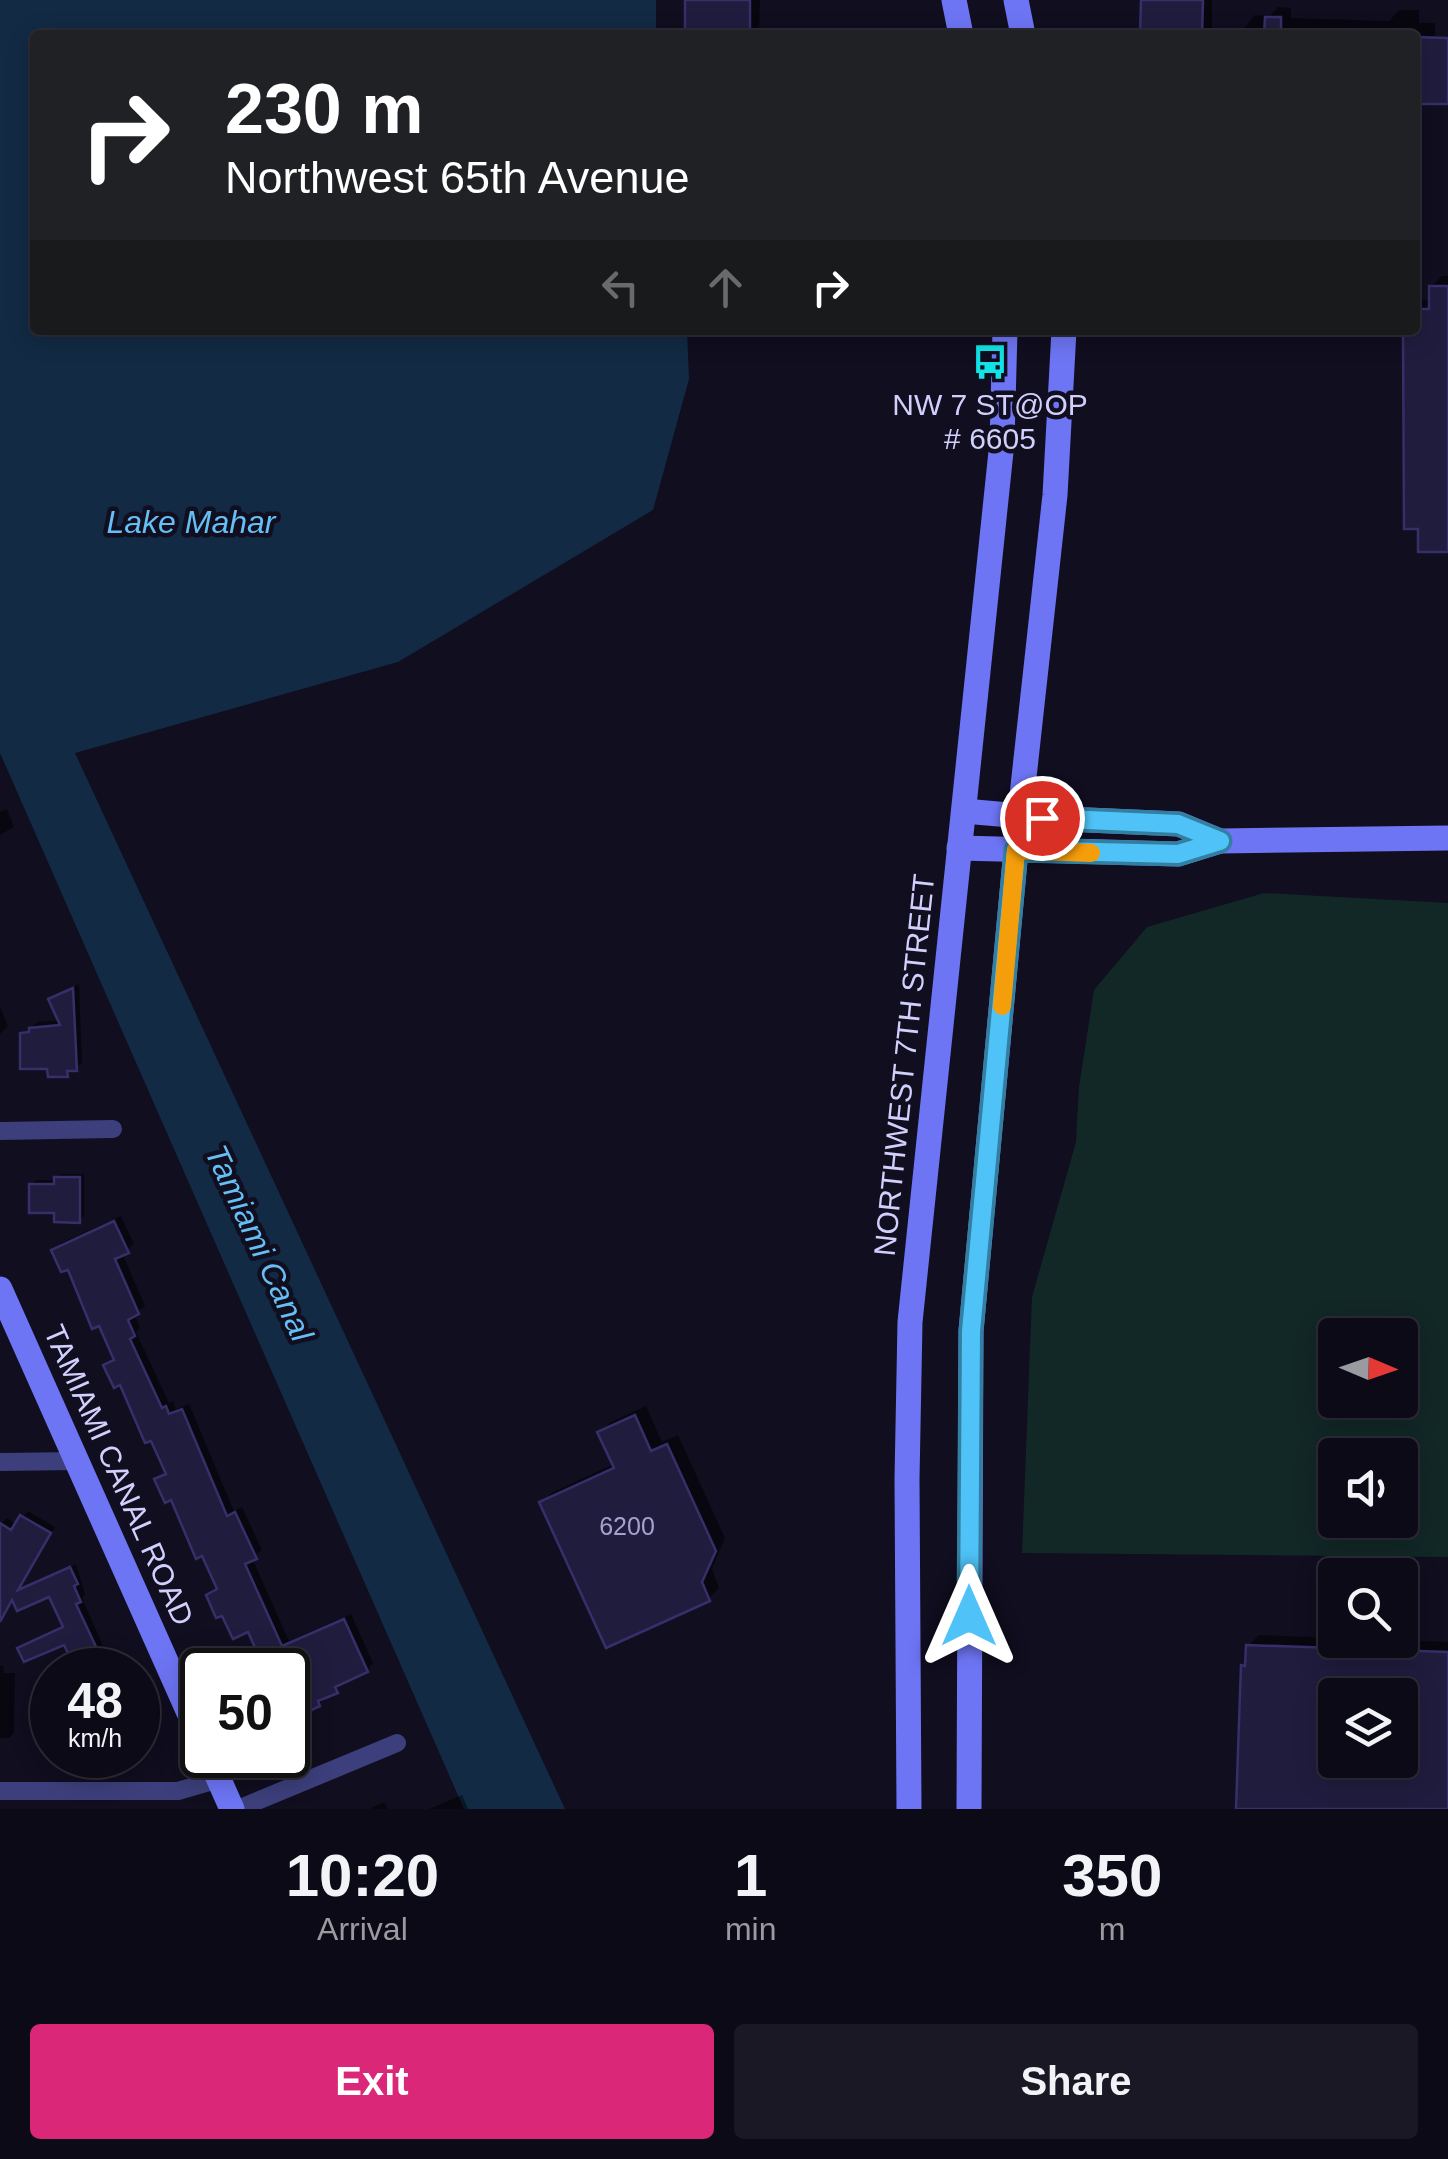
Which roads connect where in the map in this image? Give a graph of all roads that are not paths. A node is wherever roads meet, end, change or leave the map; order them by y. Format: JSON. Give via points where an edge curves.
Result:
{"nodes":[{"id":1,"x":954,"y":0,"type":"edge"},
{"id":2,"x":1016,"y":0,"type":"edge"},
{"id":3,"x":960,"y":30,"type":"edge"},
{"id":4,"x":1022,"y":30,"type":"edge"},
{"id":5,"x":1006,"y":335,"type":"edge"},
{"id":6,"x":1064,"y":335,"type":"edge"},
{"id":7,"x":964,"y":811,"type":"junction"},
{"id":8,"x":1020,"y":816,"type":"junction"},
{"id":9,"x":1448,"y":838,"type":"edge"},
{"id":10,"x":1220,"y":841,"type":"junction"},
{"id":11,"x":960,"y":848,"type":"junction"},
{"id":12,"x":1016,"y":850,"type":"junction"},
{"id":13,"x":112,"y":1129,"type":"dead end"},
{"id":14,"x":0,"y":1131,"type":"edge"},
{"id":15,"x":0,"y":1289,"type":"edge"},
{"id":16,"x":77,"y":1461,"type":"junction"},
{"id":17,"x":0,"y":1462,"type":"edge"},
{"id":18,"x":180,"y":1693,"type":"edge"},
{"id":19,"x":397,"y":1743,"type":"dead end"},
{"id":20,"x":219,"y":1779,"type":"joint"},
{"id":21,"x":0,"y":1790,"type":"edge"},
{"id":22,"x":235,"y":1809,"type":"edge"},
{"id":23,"x":909,"y":1809,"type":"edge"},
{"id":24,"x":969,"y":1809,"type":"edge"}],
"edges":[{"from":1,"to":3,"type":"main road"},
{"from":2,"to":4,"type":"main road"},
{"from":5,"to":7,"type":"main road","name":"NORTHWEST 7TH STREET","via":[[1002,442]]},
{"from":6,"to":8,"type":"main road","via":[[1055,495]]},
{"from":7,"to":8,"type":"main road"},
{"from":7,"to":11,"type":"main road","name":"NORTHWEST 7TH STREET"},
{"from":8,"to":10,"type":"main road","via":[[1178,824]]},
{"from":8,"to":12,"type":"main road"},
{"from":9,"to":10,"type":"main road"},
{"from":10,"to":12,"type":"main road","via":[[1178,854]]},
{"from":11,"to":12,"type":"main road"},
{"from":11,"to":23,"type":"main road","name":"NORTHWEST 7TH STREET","via":[[907,1361]]},
{"from":12,"to":24,"type":"main road","via":[[969,1376]]},
{"from":13,"to":14,"type":"street"},
{"from":15,"to":16,"type":"main road","name":"TAMIAMI CANAL ROAD"},
{"from":16,"to":17,"type":"street"},
{"from":16,"to":18,"type":"main road","name":"TAMIAMI CANAL ROAD"},
{"from":19,"to":22,"type":"street"},
{"from":20,"to":21,"type":"street","via":[[178,1791]]},
{"from":20,"to":22,"type":"main road"}]}
